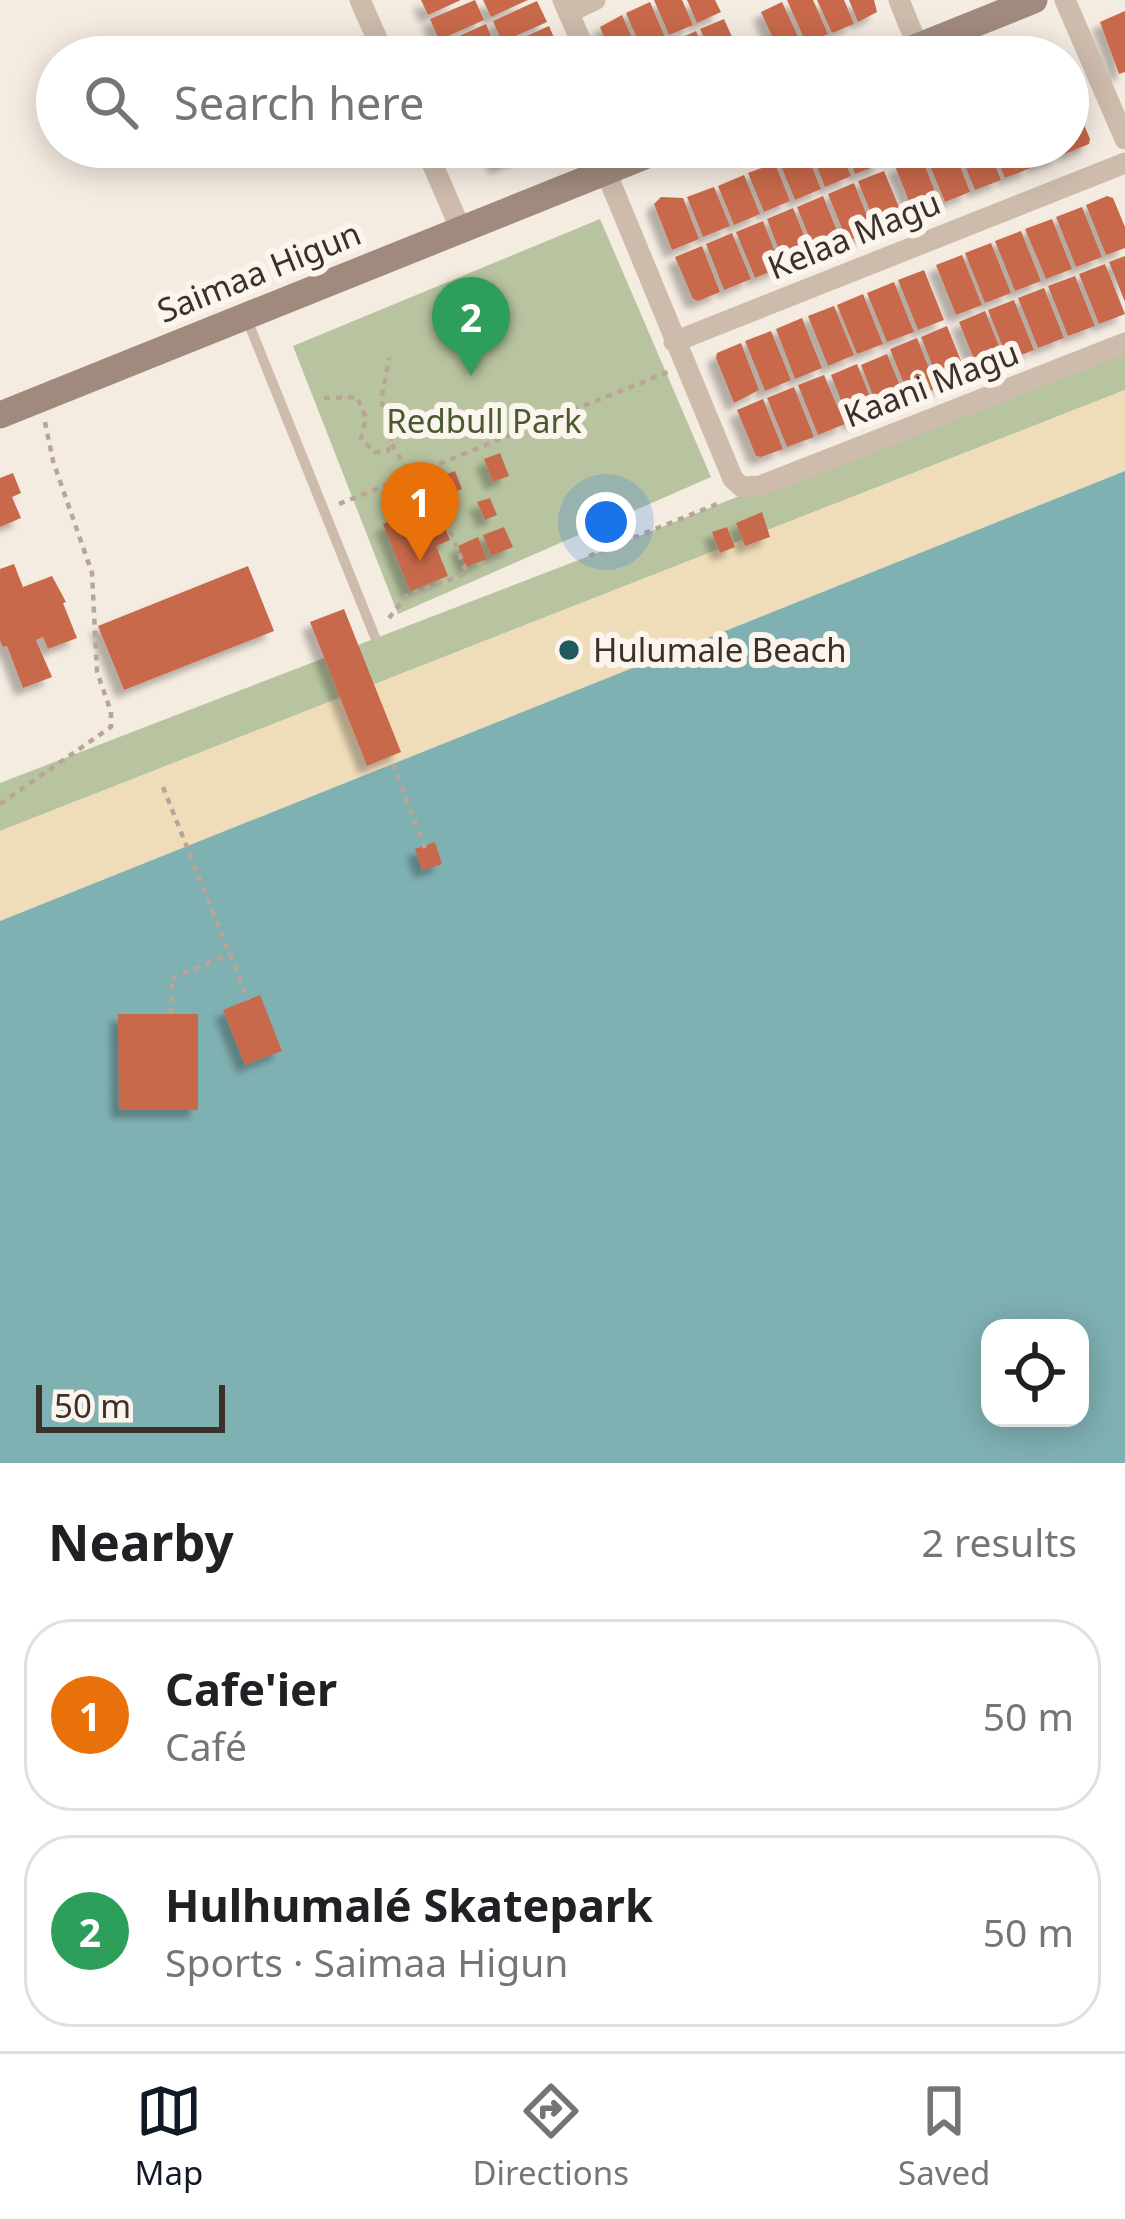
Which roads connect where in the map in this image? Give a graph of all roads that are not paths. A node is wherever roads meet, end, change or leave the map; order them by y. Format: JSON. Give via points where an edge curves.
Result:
{"nodes":[{"id":1,"x":360,"y":0,"type":"edge"},
{"id":2,"x":596,"y":0,"type":"edge"},
{"id":3,"x":899,"y":0,"type":"edge"},
{"id":4,"x":1034,"y":0,"type":"edge"},
{"id":5,"x":1065,"y":0,"type":"edge"},
{"id":6,"x":566,"y":6,"type":"edge"},
{"id":7,"x":376,"y":36,"type":"edge"},
{"id":8,"x":579,"y":36,"type":"edge"},
{"id":9,"x":903,"y":36,"type":"edge"},
{"id":10,"x":945,"y":36,"type":"edge"},
{"id":11,"x":1081,"y":36,"type":"edge"},
{"id":12,"x":1089,"y":56,"type":"edge"},
{"id":13,"x":1125,"y":139,"type":"edge"},
{"id":14,"x":1125,"y":163,"type":"edge"},
{"id":15,"x":433,"y":168,"type":"edge"},
{"id":16,"x":611,"y":168,"type":"edge"},
{"id":17,"x":606,"y":172,"type":"junction"},
{"id":18,"x":461,"y":230,"type":"junction"},
{"id":19,"x":246,"y":316,"type":"junction"},
{"id":20,"x":674,"y":342,"type":"junction"},
{"id":21,"x":1125,"y":343,"type":"edge"},
{"id":22,"x":0,"y":415,"type":"edge"},
{"id":23,"x":375,"y":637,"type":"road end"}],
"edges":[{"from":1,"to":7,"type":"street"},
{"from":2,"to":6,"type":"street"},
{"from":3,"to":9,"type":"street"},
{"from":4,"to":10,"type":"street"},
{"from":5,"to":11,"type":"street"},
{"from":6,"to":8,"type":"street"},
{"from":12,"to":13,"type":"street"},
{"from":14,"to":20,"type":"street","name":"Kelaa Magu"},
{"from":15,"to":18,"type":"street"},
{"from":16,"to":17,"type":"street","name":"Saimaa Higun"},
{"from":17,"to":18,"type":"street","name":"Saimaa Higun"},
{"from":17,"to":20,"type":"street"},
{"from":18,"to":19,"type":"street","name":"Saimaa Higun"},
{"from":19,"to":22,"type":"street","name":"Saimaa Higun"},
{"from":19,"to":23,"type":"lane"},
{"from":20,"to":21,"type":"street","name":"Kaani Magu","via":[[734,479],[747,489]]}]}
